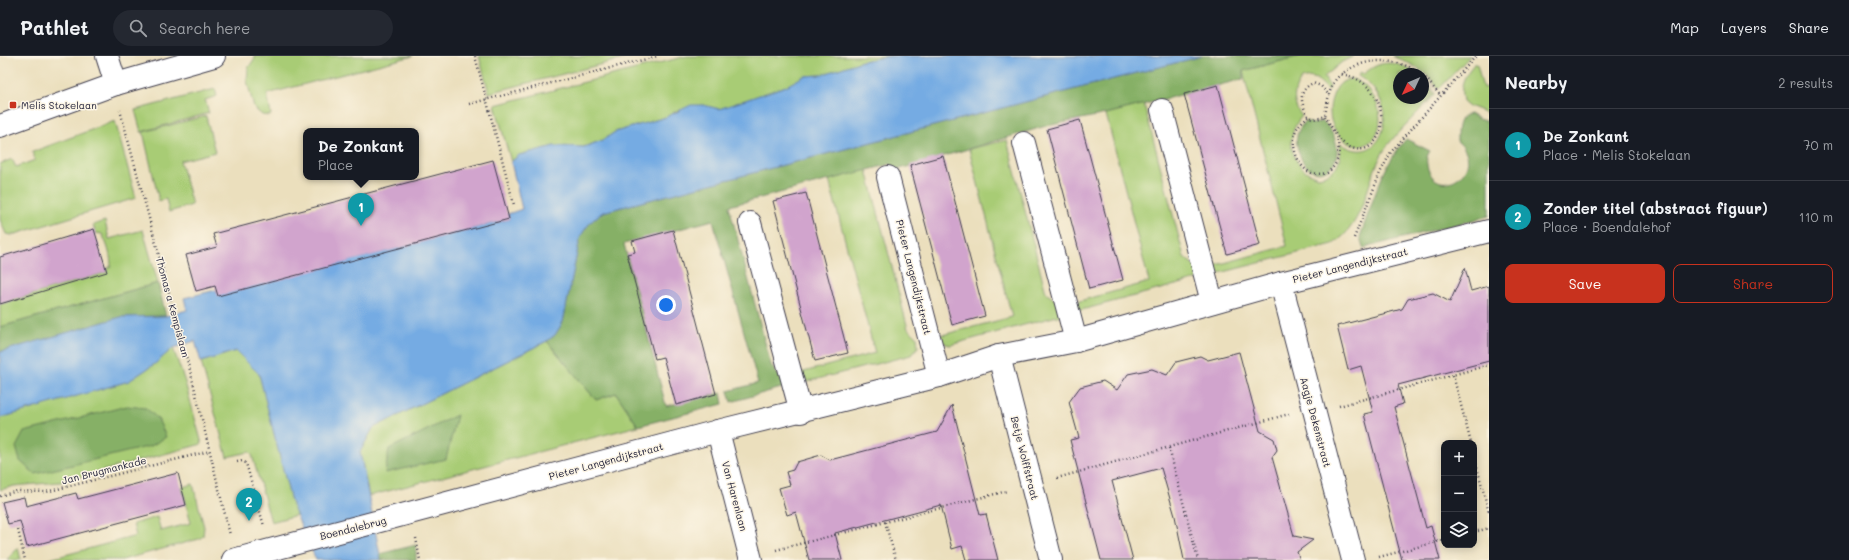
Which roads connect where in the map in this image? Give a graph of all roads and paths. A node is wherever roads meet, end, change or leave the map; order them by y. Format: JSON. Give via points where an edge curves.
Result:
{"nodes":[{"id":1,"x":107,"y":56,"type":"edge"},
{"id":2,"x":214,"y":56,"type":"edge"},
{"id":3,"x":475,"y":56,"type":"edge"},
{"id":4,"x":658,"y":56,"type":"edge"},
{"id":5,"x":1476,"y":56,"type":"edge"},
{"id":6,"x":1413,"y":68,"type":"edge"},
{"id":7,"x":1342,"y":74,"type":"junction"},
{"id":8,"x":1429,"y":81,"type":"edge"},
{"id":9,"x":116,"y":84,"type":"junction"},
{"id":10,"x":1440,"y":95,"type":"junction"},
{"id":11,"x":1329,"y":96,"type":"junction"},
{"id":12,"x":487,"y":100,"type":"junction"},
{"id":13,"x":469,"y":104,"type":"dead end"},
{"id":14,"x":1162,"y":110,"type":"dead end"},
{"id":15,"x":1308,"y":116,"type":"junction"},
{"id":16,"x":1325,"y":116,"type":"junction"},
{"id":17,"x":0,"y":126,"type":"edge"},
{"id":18,"x":1336,"y":137,"type":"junction"},
{"id":19,"x":1024,"y":142,"type":"dead end"},
{"id":20,"x":888,"y":177,"type":"dead end"},
{"id":21,"x":514,"y":205,"type":"dead end"},
{"id":22,"x":750,"y":222,"type":"dead end"},
{"id":23,"x":1489,"y":231,"type":"edge"},
{"id":24,"x":1344,"y":267,"type":"junction"},
{"id":25,"x":1281,"y":283,"type":"junction"},
{"id":26,"x":1212,"y":302,"type":"junction"},
{"id":27,"x":1076,"y":341,"type":"junction"},
{"id":28,"x":999,"y":356,"type":"junction"},
{"id":29,"x":1489,"y":366,"type":"edge"},
{"id":30,"x":1453,"y":375,"type":"junction"},
{"id":31,"x":939,"y":376,"type":"junction"},
{"id":32,"x":801,"y":412,"type":"junction"},
{"id":33,"x":1314,"y":412,"type":"junction"},
{"id":34,"x":718,"y":431,"type":"junction"},
{"id":35,"x":1470,"y":440,"type":"edge"},
{"id":36,"x":1169,"y":448,"type":"dead end"},
{"id":37,"x":210,"y":451,"type":"junction"},
{"id":38,"x":237,"y":462,"type":"dead end"},
{"id":39,"x":1477,"y":467,"type":"edge"},
{"id":40,"x":0,"y":496,"type":"edge"},
{"id":41,"x":1489,"y":513,"type":"edge"},
{"id":42,"x":411,"y":514,"type":"joint"},
{"id":43,"x":262,"y":520,"type":"dead end"},
{"id":44,"x":885,"y":522,"type":"dead end"},
{"id":45,"x":1489,"y":528,"type":"edge"},
{"id":46,"x":18,"y":530,"type":"dead end"},
{"id":47,"x":1477,"y":531,"type":"edge"},
{"id":48,"x":1441,"y":541,"type":"edge"},
{"id":49,"x":1375,"y":558,"type":"dead end"},
{"id":50,"x":25,"y":560,"type":"edge"},
{"id":51,"x":235,"y":560,"type":"edge"},
{"id":52,"x":751,"y":560,"type":"edge"},
{"id":53,"x":896,"y":560,"type":"edge"},
{"id":54,"x":1051,"y":560,"type":"edge"},
{"id":55,"x":1198,"y":560,"type":"edge"},
{"id":56,"x":1353,"y":560,"type":"edge"}],
"edges":[{"from":1,"to":9,"type":"street"},
{"from":2,"to":9,"type":"street"},
{"from":3,"to":12,"type":"path"},
{"from":4,"to":12,"type":"path"},
{"from":5,"to":10,"type":"path"},
{"from":6,"to":7,"type":"path","via":[[1380,57],[1353,64]]},
{"from":7,"to":11,"type":"path","via":[[1336,78]]},
{"from":7,"to":18,"type":"path","via":[[1352,76],[1370,88],[1380,103],[1382,117],[1375,140],[1364,148],[1352,148]]},
{"from":8,"to":10,"type":"path"},
{"from":9,"to":17,"type":"street"},
{"from":9,"to":37,"type":"path","name":"Thomas a Kempislaan","via":[[121,121]]},
{"from":10,"to":24,"type":"path","via":[[1391,152],[1362,216]]},
{"from":11,"to":15,"type":"path","via":[[1321,86],[1313,83],[1306,86],[1302,106]]},
{"from":11,"to":16,"type":"path"},
{"from":12,"to":13,"type":"path"},
{"from":12,"to":21,"type":"path"},
{"from":14,"to":26,"type":"street"},
{"from":15,"to":16,"type":"path"},
{"from":15,"to":18,"type":"path","via":[[1296,130],[1294,146],[1305,169],[1320,174],[1332,169],[1339,155]]},
{"from":16,"to":18,"type":"path"},
{"from":19,"to":27,"type":"street"},
{"from":20,"to":31,"type":"street","name":"Pieter Langendijkstraat"},
{"from":22,"to":32,"type":"street"},
{"from":23,"to":24,"type":"street","name":"Pieter Langendijkstraat"},
{"from":24,"to":25,"type":"street","name":"Pieter Langendijkstraat"},
{"from":25,"to":26,"type":"street","name":"Pieter Langendijkstraat"},
{"from":25,"to":33,"type":"street","name":"Aagje Dekenstraat"},
{"from":26,"to":27,"type":"street","name":"Pieter Langendijkstraat"},
{"from":27,"to":28,"type":"street","name":"Pieter Langendijkstraat"},
{"from":28,"to":31,"type":"street","name":"Pieter Langendijkstraat"},
{"from":28,"to":54,"type":"street","name":"Betje Wolffstraat"},
{"from":29,"to":30,"type":"path"},
{"from":30,"to":33,"type":"path"},
{"from":30,"to":35,"type":"path"},
{"from":31,"to":32,"type":"street","name":"Pieter Langendijkstraat"},
{"from":32,"to":34,"type":"street","name":"Pieter Langendijkstraat"},
{"from":33,"to":56,"type":"street","name":"Aagje Dekenstraat"},
{"from":34,"to":42,"type":"street","name":"Pieter Langendijkstraat"},
{"from":34,"to":52,"type":"street","name":"Van Harenlaan"},
{"from":36,"to":55,"type":"path"},
{"from":37,"to":40,"type":"path","name":"Jan Brugmankade","via":[[46,492],[17,491]]},
{"from":37,"to":51,"type":"path","name":"Thomas a Kempislaan"},
{"from":38,"to":43,"type":"path","via":[[242,460],[246,463]]},
{"from":39,"to":41,"type":"path"},
{"from":42,"to":51,"type":"street","name":"Boendalebrug"},
{"from":44,"to":53,"type":"path"},
{"from":45,"to":47,"type":"path"},
{"from":46,"to":50,"type":"path"},
{"from":48,"to":49,"type":"path"}]}
